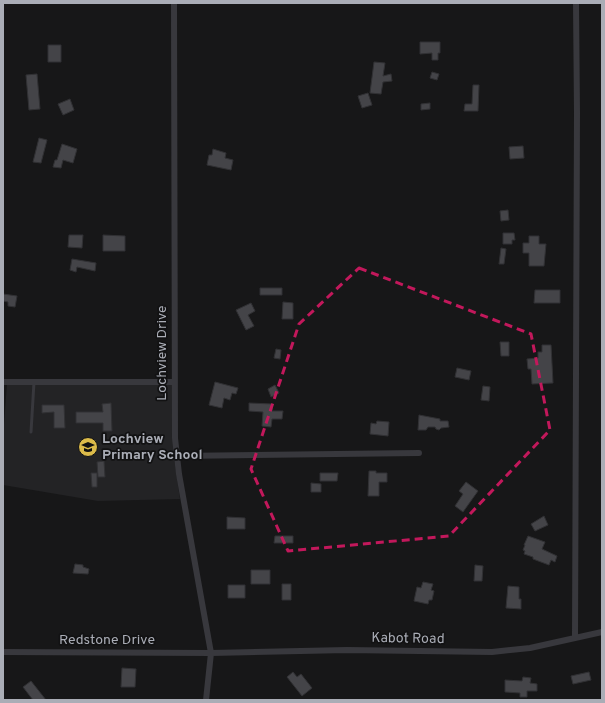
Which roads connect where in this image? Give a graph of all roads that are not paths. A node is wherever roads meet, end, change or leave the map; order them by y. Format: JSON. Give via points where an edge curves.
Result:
{"nodes":[{"id":1,"x":174,"y":3,"type":"edge"},
{"id":2,"x":576,"y":3,"type":"edge"},
{"id":3,"x":3,"y":382,"type":"edge"},
{"id":4,"x":34,"y":382,"type":"junction"},
{"id":5,"x":174,"y":382,"type":"junction"},
{"id":6,"x":31,"y":432,"type":"dead end"},
{"id":7,"x":419,"y":453,"type":"dead end"},
{"id":8,"x":176,"y":456,"type":"junction"},
{"id":9,"x":602,"y":632,"type":"edge"},
{"id":10,"x":575,"y":638,"type":"junction"},
{"id":11,"x":3,"y":652,"type":"edge"},
{"id":12,"x":211,"y":653,"type":"junction"},
{"id":13,"x":206,"y":700,"type":"edge"}],
"edges":[{"from":1,"to":5,"type":"street","name":"Lochview Drive"},
{"from":2,"to":10,"type":"street"},
{"from":3,"to":4,"type":"street"},
{"from":4,"to":5,"type":"street"},
{"from":4,"to":6,"type":"lane"},
{"from":5,"to":8,"type":"street","name":"Lochview Drive"},
{"from":7,"to":8,"type":"street"},
{"from":8,"to":12,"type":"street","name":"Lochview Drive"},
{"from":9,"to":10,"type":"street","name":"Kabot Road"},
{"from":10,"to":12,"type":"street","name":"Kabot Road","via":[[530,648],[492,652],[347,650]]},
{"from":11,"to":12,"type":"street","name":"Redstone Drive"},
{"from":12,"to":13,"type":"street","name":"Lochview Drive"}]}
